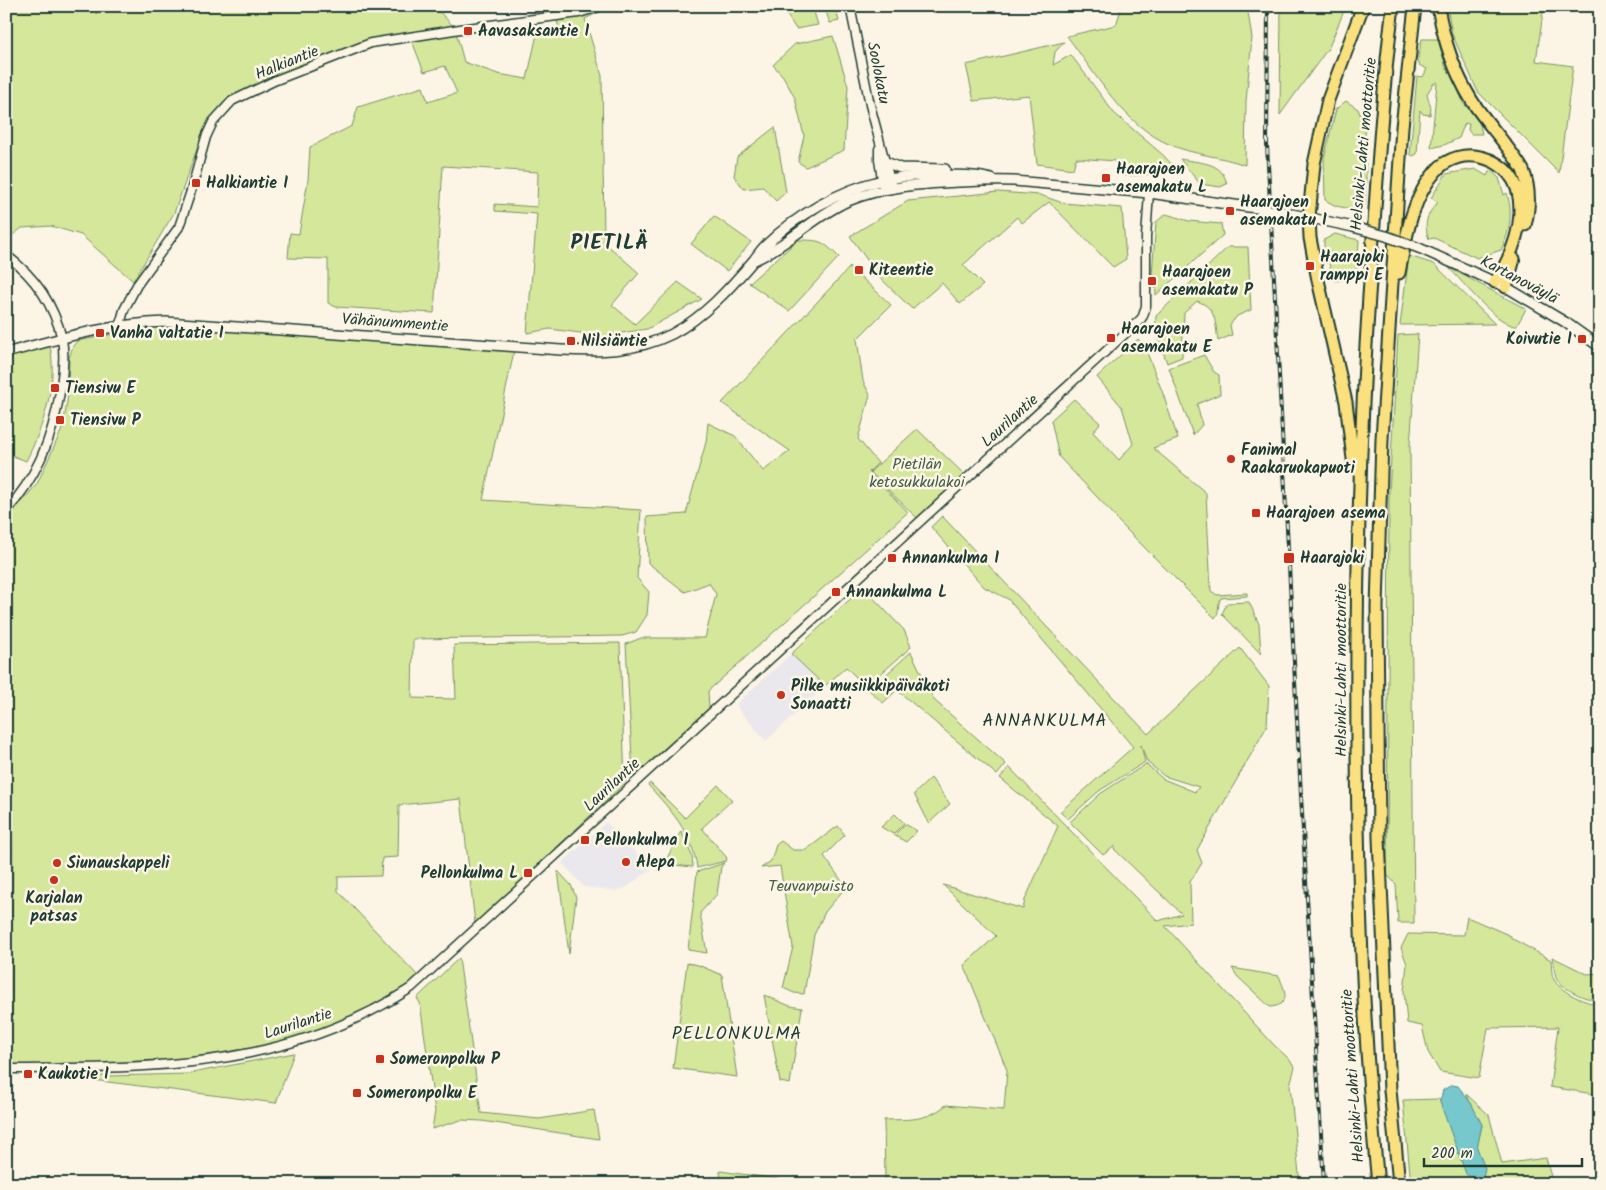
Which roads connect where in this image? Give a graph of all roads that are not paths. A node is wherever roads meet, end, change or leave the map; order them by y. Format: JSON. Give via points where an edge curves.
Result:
{"nodes":[{"id":1,"x":602,"y":6,"type":"edge"},
{"id":2,"x":850,"y":6,"type":"edge"},
{"id":3,"x":1363,"y":6,"type":"edge"},
{"id":4,"x":1393,"y":6,"type":"edge"},
{"id":5,"x":1415,"y":6,"type":"edge"},
{"id":6,"x":1438,"y":6,"type":"edge"},
{"id":7,"x":879,"y":145,"type":"junction"},
{"id":8,"x":886,"y":162,"type":"junction"},
{"id":9,"x":979,"y":176,"type":"junction"},
{"id":10,"x":992,"y":179,"type":"junction"},
{"id":11,"x":887,"y":184,"type":"junction"},
{"id":12,"x":1149,"y":193,"type":"junction"},
{"id":13,"x":1309,"y":217,"type":"junction"},
{"id":14,"x":1419,"y":248,"type":"joint"},
{"id":15,"x":6,"y":255,"type":"edge"},
{"id":16,"x":1500,"y":284,"type":"junction"},
{"id":17,"x":120,"y":325,"type":"junction"},
{"id":18,"x":62,"y":338,"type":"junction"},
{"id":19,"x":1600,"y":347,"type":"edge"},
{"id":20,"x":6,"y":353,"type":"edge"},
{"id":21,"x":1388,"y":357,"type":"junction"},
{"id":22,"x":6,"y":511,"type":"edge"},
{"id":23,"x":1358,"y":515,"type":"junction"},
{"id":24,"x":6,"y":1069,"type":"edge"},
{"id":25,"x":1378,"y":1184,"type":"edge"},
{"id":26,"x":1399,"y":1184,"type":"edge"}],
"edges":[{"from":1,"to":17,"type":"street","name":"Halkiantie","via":[[579,13],[371,43],[232,101],[213,122],[206,137],[179,227],[136,285]]},
{"from":2,"to":7,"type":"street","name":"Soolokatu"},
{"from":3,"to":13,"type":"highway","via":[[1328,100],[1314,164]]},
{"from":4,"to":23,"type":"highway","name":"Helsinki-Lahti moottoritie","via":[[1380,127]]},
{"from":5,"to":21,"type":"highway","via":[[1402,128]]},
{"from":6,"to":16,"type":"highway","via":[[1461,80],[1517,160],[1528,183],[1526,222]]},
{"from":7,"to":8,"type":"street","name":"Soolokatu"},
{"from":7,"to":11,"type":"street","name":"Soolokatu","via":[[879,160]]},
{"from":8,"to":9,"type":"main road","via":[[900,168],[954,170]]},
{"from":8,"to":11,"type":"street","name":"Soolokatu"},
{"from":9,"to":10,"type":"main road","name":"Vähänummentie"},
{"from":9,"to":11,"type":"main road","name":"Vähänummentie","via":[[927,175]]},
{"from":10,"to":11,"type":"main road","name":"Vähänummentie"},
{"from":10,"to":12,"type":"main road","name":"Vähänummentie"},
{"from":11,"to":17,"type":"main road","name":"Vähänummentie","via":[[848,201],[770,253],[754,260],[714,303],[685,327],[655,341],[619,350],[560,350],[166,322]]},
{"from":12,"to":13,"type":"main road","name":"Vähänummentie","bridge":true},
{"from":12,"to":24,"type":"street","name":"Laurilantie","via":[[1146,306],[1141,319],[411,988],[371,1012],[318,1035],[209,1061],[129,1068]]},
{"from":13,"to":14,"type":"main road","name":"Vähänummentie","bridge":true,"via":[[1386,236]]},
{"from":13,"to":23,"type":"highway","via":[[1318,280],[1346,402]]},
{"from":14,"to":16,"type":"main road","name":"Kartanoväylä"},
{"from":15,"to":18,"type":"street","via":[[24,268],[42,291]]},
{"from":16,"to":19,"type":"main road","name":"Kartanoväylä"},
{"from":16,"to":21,"type":"highway","via":[[1517,230],[1520,212],[1518,192],[1507,173],[1491,160],[1479,156],[1457,157],[1436,170],[1409,221]]},
{"from":17,"to":18,"type":"main road","name":"Vähänummentie"},
{"from":18,"to":20,"type":"main road","name":"Vähänummentie"},
{"from":18,"to":22,"type":"street","via":[[62,377],[51,435],[31,477]]},
{"from":21,"to":26,"type":"highway","via":[[1377,607],[1379,838],[1390,1090]]},
{"from":23,"to":25,"type":"highway","name":"Helsinki-Lahti moottoritie","via":[[1358,860],[1368,1073]]}]}
